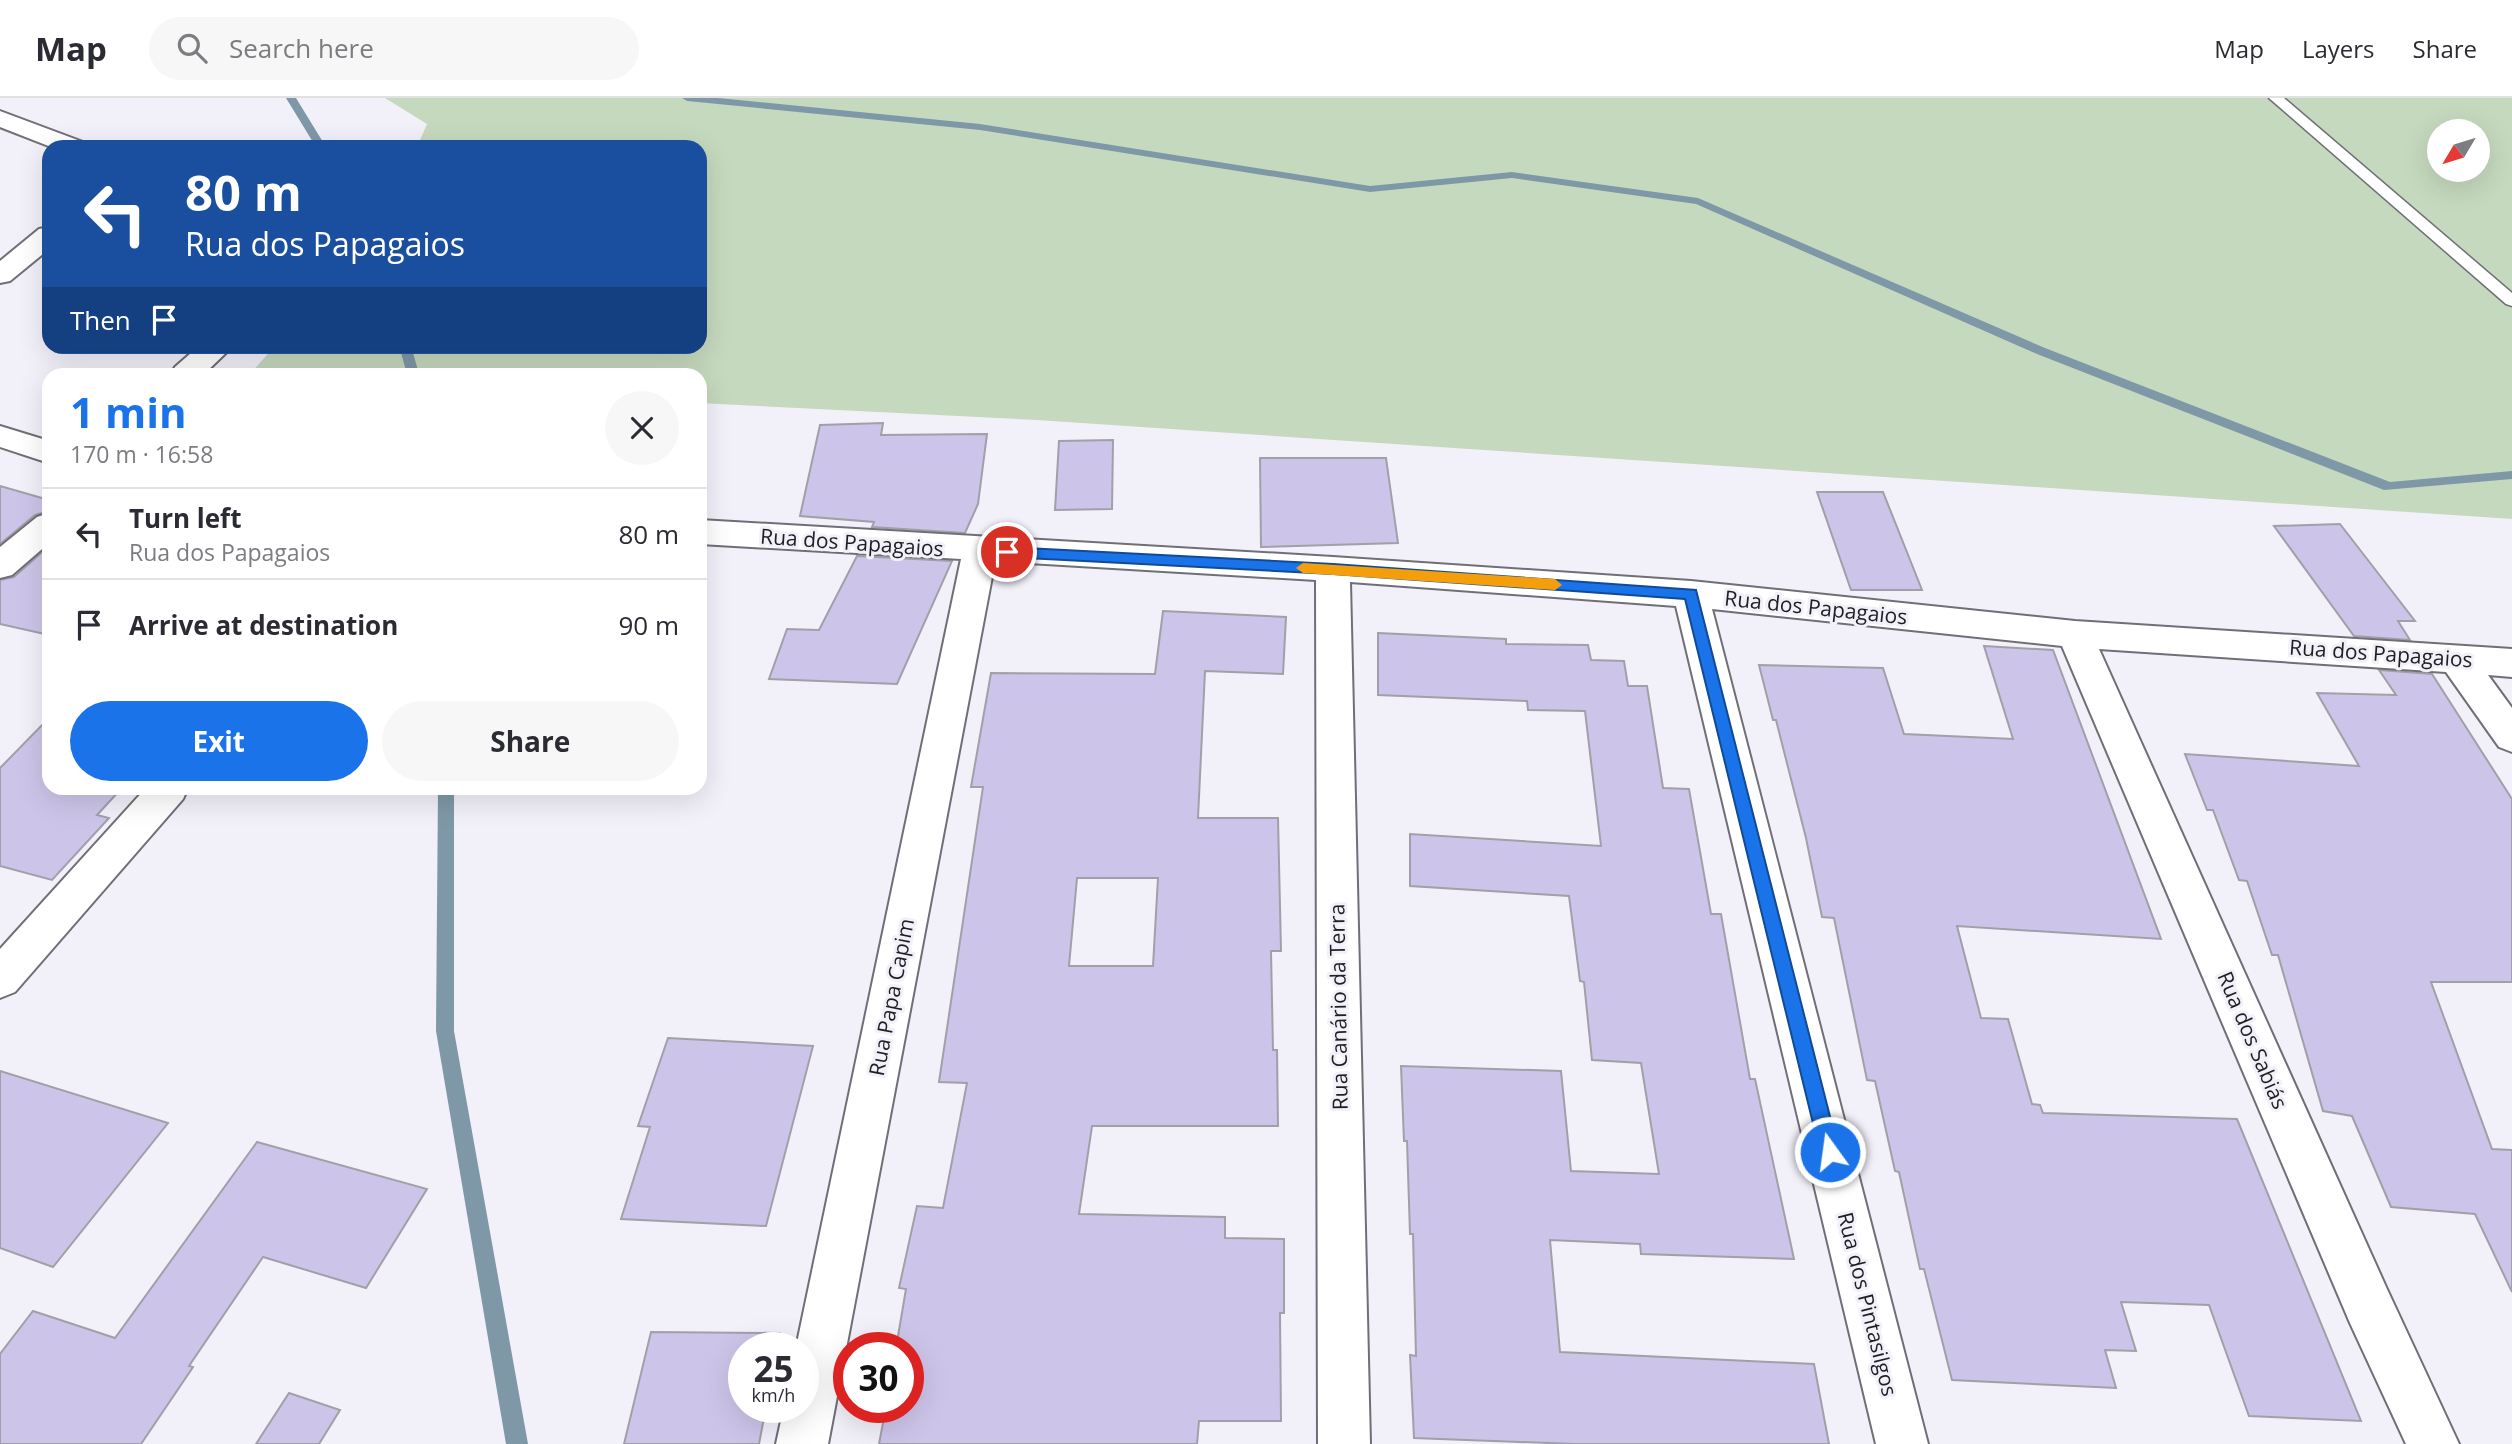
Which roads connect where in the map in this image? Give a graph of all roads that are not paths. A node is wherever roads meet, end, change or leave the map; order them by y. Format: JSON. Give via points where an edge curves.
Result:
{"nodes":[{"id":1,"x":2276,"y":98,"type":"edge"},
{"id":2,"x":0,"y":118,"type":"edge"},
{"id":3,"x":56,"y":140,"type":"edge"},
{"id":4,"x":42,"y":241,"type":"edge"},
{"id":5,"x":0,"y":275,"type":"edge"},
{"id":6,"x":2512,"y":301,"type":"edge"},
{"id":7,"x":209,"y":354,"type":"edge"},
{"id":8,"x":194,"y":368,"type":"edge"},
{"id":9,"x":0,"y":436,"type":"edge"},
{"id":10,"x":42,"y":450,"type":"edge"},
{"id":11,"x":42,"y":531,"type":"edge"},
{"id":12,"x":707,"y":532,"type":"edge"},
{"id":13,"x":980,"y":550,"type":"junction"},
{"id":14,"x":0,"y":566,"type":"edge"},
{"id":15,"x":1333,"y":569,"type":"junction"},
{"id":16,"x":1691,"y":594,"type":"junction"},
{"id":17,"x":2075,"y":634,"type":"junction"},
{"id":18,"x":2456,"y":657,"type":"junction"},
{"id":19,"x":2512,"y":663,"type":"edge"},
{"id":20,"x":2512,"y":737,"type":"edge"},
{"id":21,"x":163,"y":795,"type":"edge"},
{"id":22,"x":0,"y":979,"type":"edge"},
{"id":23,"x":802,"y":1444,"type":"edge"},
{"id":24,"x":1344,"y":1444,"type":"edge"},
{"id":25,"x":1902,"y":1444,"type":"edge"},
{"id":26,"x":2432,"y":1444,"type":"edge"}],
"edges":[{"from":1,"to":6,"type":"lane"},
{"from":2,"to":3,"type":"street"},
{"from":4,"to":5,"type":"street"},
{"from":7,"to":8,"type":"street"},
{"from":9,"to":10,"type":"street"},
{"from":11,"to":14,"type":"street"},
{"from":12,"to":13,"type":"street","name":"Rua dos Papagaios"},
{"from":13,"to":15,"type":"street","name":"Rua dos Papagaios"},
{"from":13,"to":23,"type":"street","name":"Rua Papa Capim"},
{"from":15,"to":16,"type":"street","name":"Rua dos Papagaios"},
{"from":15,"to":24,"type":"street","name":"Rua Canário da Terra"},
{"from":16,"to":17,"type":"street","name":"Rua dos Papagaios"},
{"from":16,"to":25,"type":"street","name":"Rua dos Pintasilgos"},
{"from":17,"to":18,"type":"street","name":"Rua dos Papagaios"},
{"from":17,"to":26,"type":"street","name":"Rua dos Sabiás"},
{"from":18,"to":19,"type":"street","name":"Rua dos Papagaios"},
{"from":18,"to":20,"type":"street"},
{"from":21,"to":22,"type":"street"}]}
